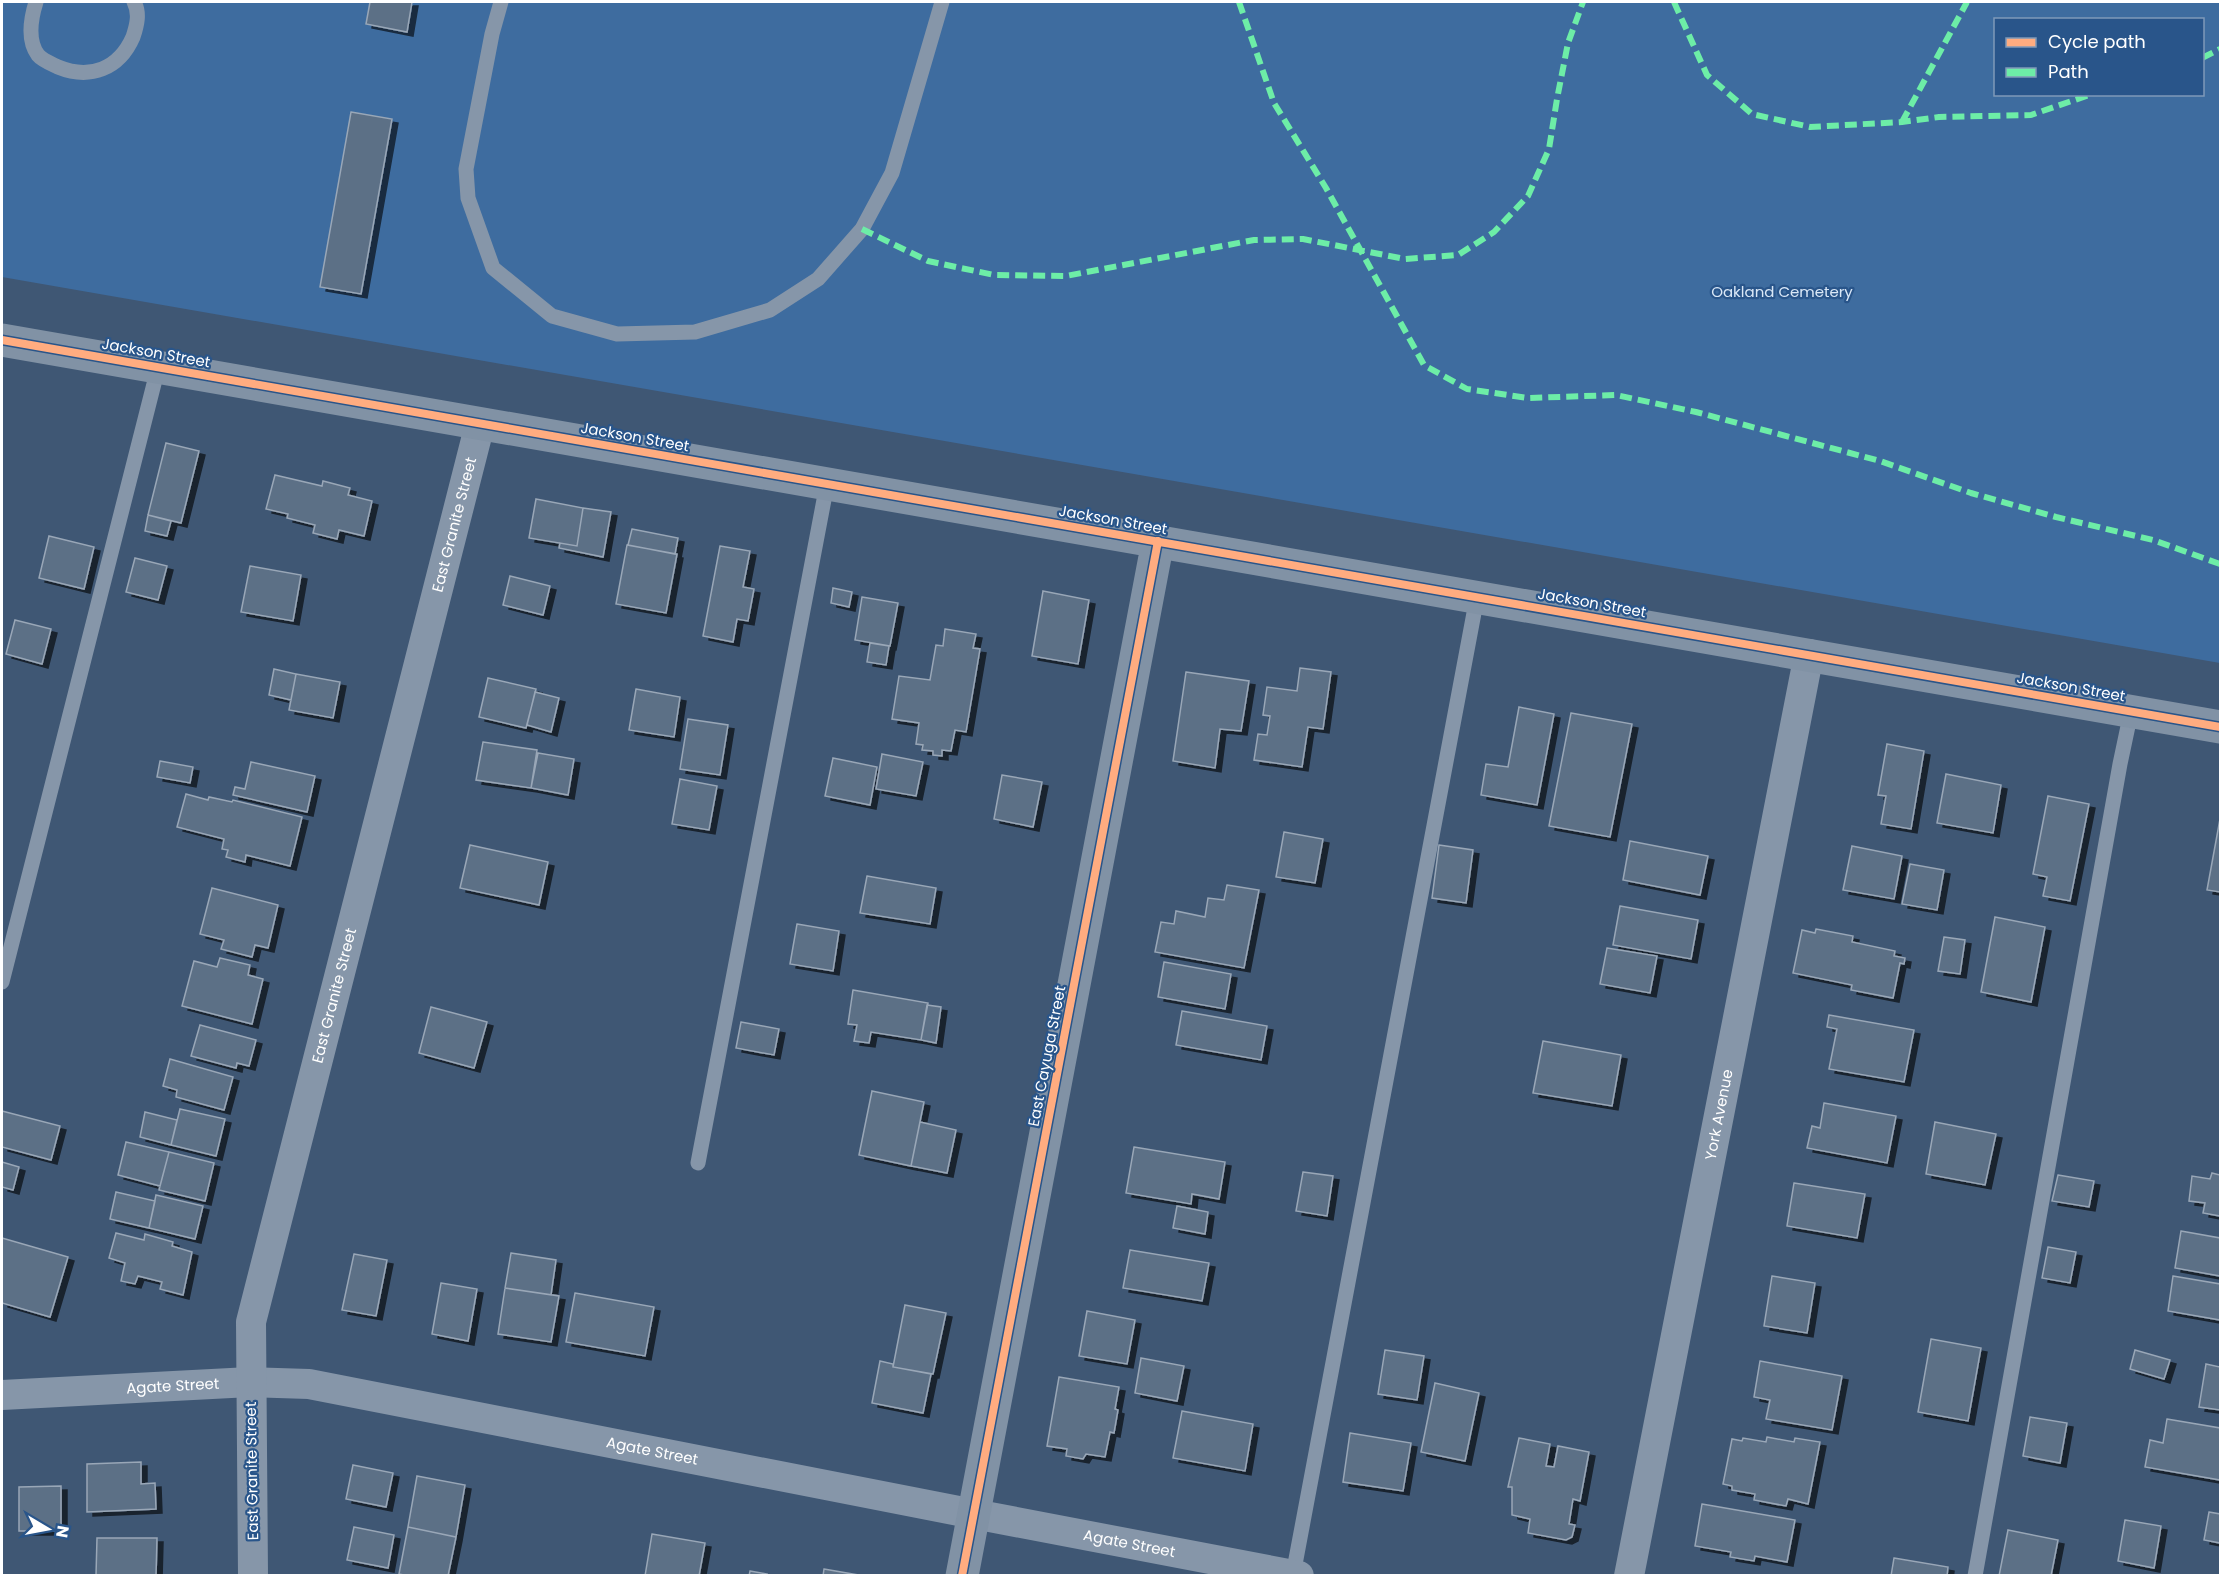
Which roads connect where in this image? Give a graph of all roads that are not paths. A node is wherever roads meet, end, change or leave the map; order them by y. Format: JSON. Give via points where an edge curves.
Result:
{"nodes":[{"id":1,"x":36,"y":2,"type":"edge"},
{"id":2,"x":134,"y":2,"type":"edge"},
{"id":3,"x":501,"y":2,"type":"edge"},
{"id":4,"x":942,"y":2,"type":"edge"},
{"id":5,"x":2,"y":340,"type":"edge"},
{"id":6,"x":158,"y":368,"type":"junction"},
{"id":7,"x":480,"y":424,"type":"junction"},
{"id":8,"x":827,"y":484,"type":"junction"},
{"id":9,"x":1158,"y":542,"type":"junction"},
{"id":10,"x":1476,"y":597,"type":"junction"},
{"id":11,"x":1809,"y":654,"type":"junction"},
{"id":12,"x":2132,"y":712,"type":"junction"},
{"id":13,"x":2220,"y":727,"type":"edge"},
{"id":14,"x":2,"y":982,"type":"edge"},
{"id":15,"x":698,"y":1163,"type":"dead end"},
{"id":16,"x":250,"y":1382,"type":"junction"},
{"id":17,"x":2,"y":1395,"type":"edge"},
{"id":18,"x":974,"y":1515,"type":"junction"},
{"id":19,"x":253,"y":1575,"type":"edge"},
{"id":20,"x":962,"y":1575,"type":"edge"},
{"id":21,"x":1296,"y":1575,"type":"edge"},
{"id":22,"x":1629,"y":1575,"type":"edge"},
{"id":23,"x":1975,"y":1575,"type":"edge"}],
"edges":[{"from":1,"to":2,"type":"lane","via":[[31,38],[38,55],[71,72],[94,73],[114,63],[129,45],[136,28],[138,9]]},
{"from":3,"to":4,"type":"lane","via":[[466,168],[468,198],[493,268],[552,316],[617,334],[695,332],[770,310],[818,279],[862,230],[892,173]]},
{"from":5,"to":6,"type":"street","name":"Jackson Street"},
{"from":6,"to":7,"type":"street","name":"Jackson Street"},
{"from":6,"to":14,"type":"lane"},
{"from":7,"to":8,"type":"street","name":"Jackson Street"},
{"from":7,"to":16,"type":"street","name":"East Granite Street","via":[[251,1322]]},
{"from":8,"to":9,"type":"street","name":"Jackson Street"},
{"from":8,"to":15,"type":"lane"},
{"from":9,"to":10,"type":"street","name":"Jackson Street"},
{"from":9,"to":18,"type":"street","name":"East Cayuga Street"},
{"from":10,"to":11,"type":"street","name":"Jackson Street"},
{"from":10,"to":21,"type":"lane"},
{"from":11,"to":12,"type":"street","name":"Jackson Street"},
{"from":11,"to":22,"type":"street","name":"York Avenue"},
{"from":12,"to":13,"type":"street","name":"Jackson Street"},
{"from":12,"to":23,"type":"lane"},
{"from":16,"to":17,"type":"street","name":"Agate Street"},
{"from":16,"to":18,"type":"street","name":"Agate Street","via":[[309,1384]]},
{"from":16,"to":19,"type":"street","name":"East Granite Street"},
{"from":18,"to":20,"type":"street","name":"East Cayuga Street"},
{"from":18,"to":21,"type":"street","name":"Agate Street"}]}
